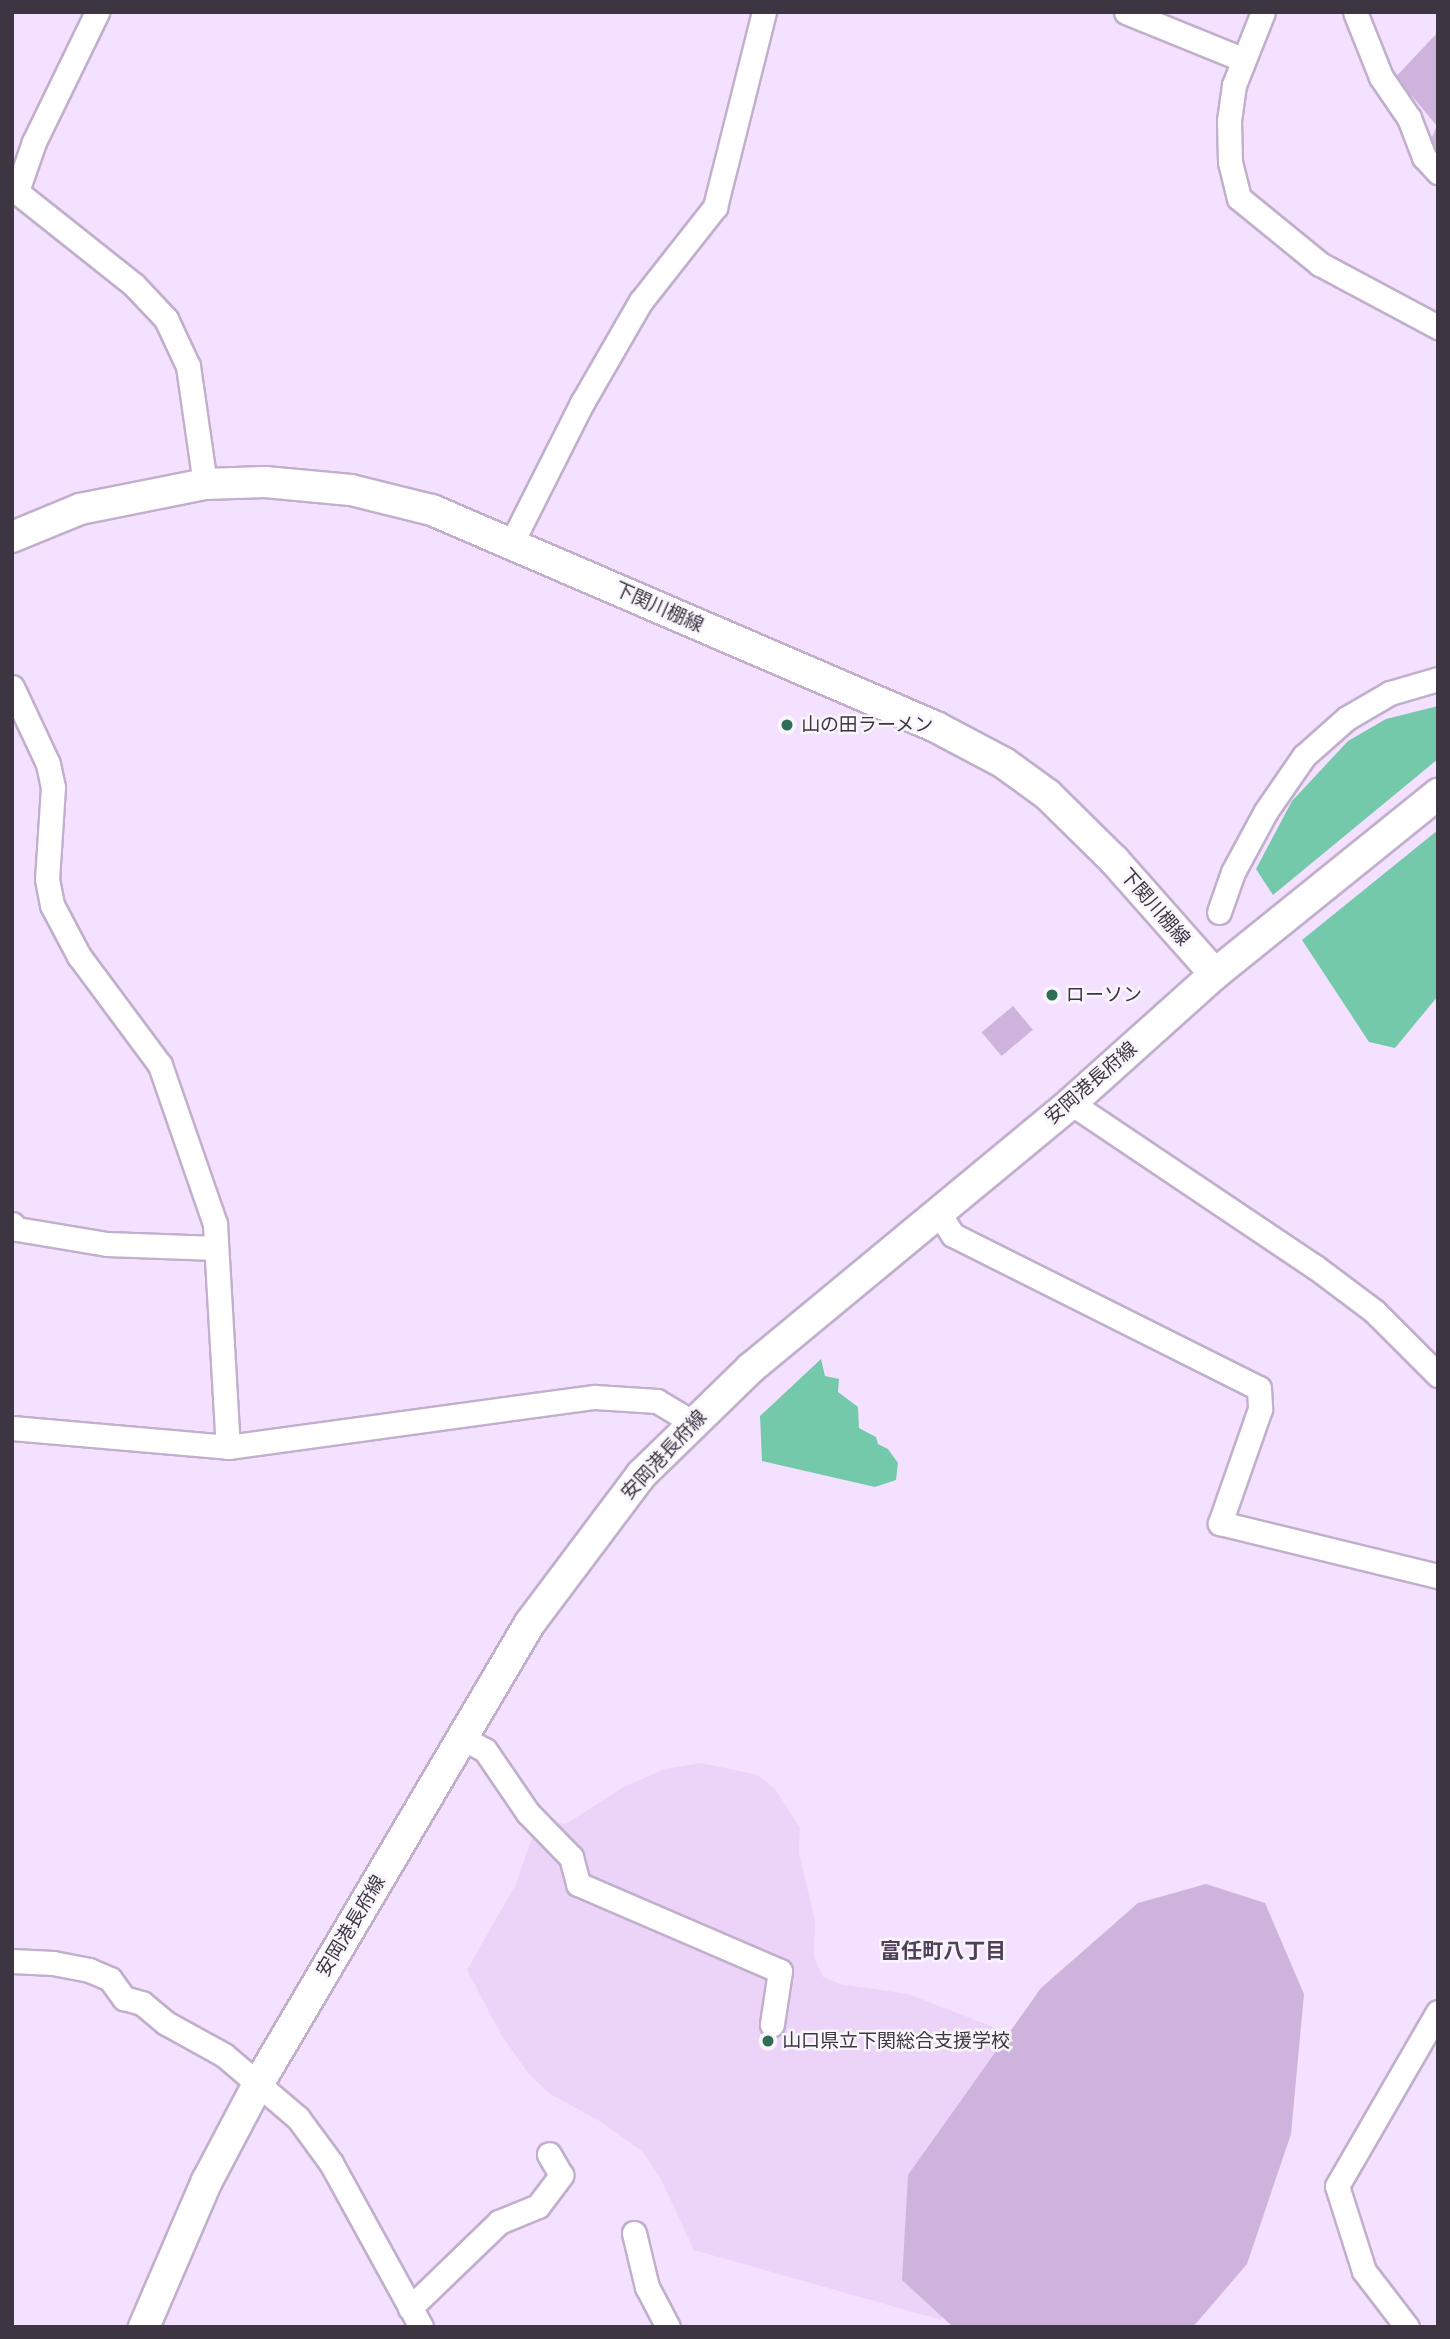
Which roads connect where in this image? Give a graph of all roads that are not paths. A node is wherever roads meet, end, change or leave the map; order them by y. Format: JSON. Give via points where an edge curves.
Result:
{"nodes":[{"id":1,"x":97,"y":12,"type":"edge"},
{"id":2,"x":764,"y":12,"type":"edge"},
{"id":3,"x":1126,"y":12,"type":"edge"},
{"id":4,"x":1264,"y":12,"type":"edge"},
{"id":5,"x":1355,"y":12,"type":"edge"},
{"id":6,"x":1242,"y":58,"type":"junction"},
{"id":7,"x":1438,"y":172,"type":"edge"},
{"id":8,"x":15,"y":189,"type":"edge"},
{"id":9,"x":1438,"y":327,"type":"edge"},
{"id":10,"x":205,"y":484,"type":"junction"},
{"id":11,"x":12,"y":537,"type":"edge"},
{"id":12,"x":512,"y":542,"type":"junction"},
{"id":13,"x":1438,"y":679,"type":"edge"},
{"id":14,"x":12,"y":687,"type":"edge"},
{"id":15,"x":1438,"y":793,"type":"edge"},
{"id":16,"x":1219,"y":912,"type":"dead end"},
{"id":17,"x":1215,"y":974,"type":"junction"},
{"id":18,"x":1070,"y":1102,"type":"junction"},
{"id":19,"x":938,"y":1212,"type":"junction"},
{"id":20,"x":12,"y":1224,"type":"edge"},
{"id":21,"x":216,"y":1248,"type":"junction"},
{"id":22,"x":1438,"y":1375,"type":"edge"},
{"id":23,"x":692,"y":1422,"type":"junction"},
{"id":24,"x":12,"y":1428,"type":"edge"},
{"id":25,"x":228,"y":1447,"type":"junction"},
{"id":26,"x":1438,"y":1576,"type":"edge"},
{"id":27,"x":462,"y":1738,"type":"junction"},
{"id":28,"x":12,"y":1961,"type":"edge"},
{"id":29,"x":1438,"y":2012,"type":"edge"},
{"id":30,"x":772,"y":2025,"type":"dead end"},
{"id":31,"x":257,"y":2086,"type":"junction"},
{"id":32,"x":549,"y":2154,"type":"dead end"},
{"id":33,"x":634,"y":2233,"type":"dead end"},
{"id":34,"x":416,"y":2317,"type":"edge"},
{"id":35,"x":144,"y":2327,"type":"edge"},
{"id":36,"x":668,"y":2327,"type":"edge"},
{"id":37,"x":1406,"y":2327,"type":"edge"}],
"edges":[{"from":1,"to":8,"type":"street"},
{"from":2,"to":12,"type":"street","via":[[715,207],[641,301],[582,403]]},
{"from":3,"to":6,"type":"street"},
{"from":4,"to":6,"type":"street"},
{"from":5,"to":7,"type":"street","via":[[1381,77],[1409,118],[1424,157]]},
{"from":6,"to":9,"type":"street","via":[[1229,121],[1230,162],[1239,198],[1320,264]]},
{"from":8,"to":10,"type":"street","via":[[134,285],[166,319],[188,366]]},
{"from":10,"to":11,"type":"main road","name":"下関川棚線","via":[[80,509]]},
{"from":10,"to":12,"type":"main road","name":"下関川棚線","via":[[265,482],[351,491],[432,510]]},
{"from":12,"to":17,"type":"main road","name":"下関川棚線","via":[[936,727],[1004,763],[1048,795],[1105,850]]},
{"from":13,"to":16,"type":"street","via":[[1390,693],[1347,718],[1304,756],[1266,811],[1233,872]]},
{"from":14,"to":21,"type":"street","via":[[48,764],[53,787],[47,879],[52,905],[79,956],[160,1065],[215,1224]]},
{"from":15,"to":17,"type":"main road","name":"安岡港長府線"},
{"from":17,"to":18,"type":"main road","name":"安岡港長府線"},
{"from":18,"to":19,"type":"main road","name":"安岡港長府線"},
{"from":18,"to":22,"type":"street","via":[[1314,1266],[1374,1311]]},
{"from":19,"to":23,"type":"main road","name":"安岡港長府線"},
{"from":19,"to":26,"type":"street","via":[[953,1235],[1259,1388],[1260,1409],[1220,1523]]},
{"from":20,"to":21,"type":"street","via":[[17,1229],[107,1244]]},
{"from":21,"to":25,"type":"street"},
{"from":23,"to":25,"type":"street","via":[[657,1401],[595,1397]]},
{"from":23,"to":27,"type":"main road","name":"安岡港長府線","via":[[642,1474],[579,1553],[530,1623]]},
{"from":24,"to":25,"type":"street"},
{"from":27,"to":30,"type":"street","via":[[485,1750],[528,1813],[571,1857],[578,1884],[780,1971]]},
{"from":27,"to":31,"type":"main road","name":"安岡港長府線"},
{"from":28,"to":31,"type":"street","via":[[89,1969],[110,1979],[124,1998],[142,2003],[166,2023],[223,2055]]},
{"from":29,"to":37,"type":"street","via":[[1337,2186],[1364,2272]]},
{"from":31,"to":34,"type":"street","via":[[298,2118],[331,2163]]},
{"from":31,"to":35,"type":"main road","name":"安岡港長府線","via":[[207,2181]]},
{"from":32,"to":34,"type":"street","via":[[561,2175],[538,2206],[499,2222]]},
{"from":33,"to":36,"type":"street","via":[[648,2287]]}]}
